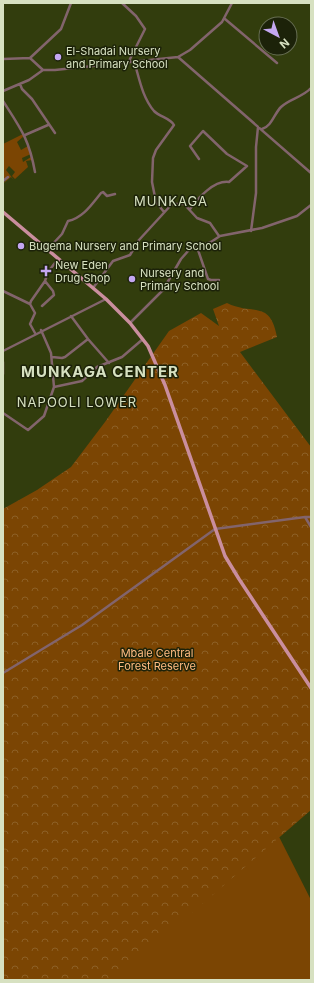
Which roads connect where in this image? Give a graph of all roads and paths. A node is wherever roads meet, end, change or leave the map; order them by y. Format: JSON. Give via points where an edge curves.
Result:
{"nodes":[{"id":1,"x":122,"y":3,"type":"edge"},
{"id":2,"x":232,"y":3,"type":"edge"},
{"id":3,"x":69,"y":4,"type":"edge"},
{"id":4,"x":225,"y":19,"type":"junction"},
{"id":5,"x":178,"y":57,"type":"junction"},
{"id":6,"x":30,"y":58,"type":"junction"},
{"id":7,"x":3,"y":59,"type":"edge"},
{"id":8,"x":134,"y":61,"type":"junction"},
{"id":9,"x":129,"y":62,"type":"junction"},
{"id":10,"x":277,"y":63,"type":"dead end"},
{"id":11,"x":43,"y":70,"type":"junction"},
{"id":12,"x":20,"y":84,"type":"junction"},
{"id":13,"x":311,"y":88,"type":"edge"},
{"id":14,"x":3,"y":91,"type":"edge"},
{"id":15,"x":3,"y":101,"type":"edge"},
{"id":16,"x":48,"y":124,"type":"junction"},
{"id":17,"x":258,"y":126,"type":"junction"},
{"id":18,"x":262,"y":129,"type":"junction"},
{"id":19,"x":55,"y":133,"type":"dead end"},
{"id":20,"x":25,"y":135,"type":"junction"},
{"id":21,"x":199,"y":159,"type":"dead end"},
{"id":22,"x":35,"y":172,"type":"dead end"},
{"id":23,"x":311,"y":173,"type":"edge"},
{"id":24,"x":8,"y":177,"type":"dead end"},
{"id":25,"x":3,"y":181,"type":"edge"},
{"id":26,"x":114,"y":194,"type":"dead end"},
{"id":27,"x":311,"y":205,"type":"edge"},
{"id":28,"x":190,"y":209,"type":"junction"},
{"id":29,"x":3,"y":212,"type":"edge"},
{"id":30,"x":164,"y":212,"type":"junction"},
{"id":31,"x":251,"y":231,"type":"junction"},
{"id":32,"x":220,"y":236,"type":"junction"},
{"id":33,"x":197,"y":247,"type":"junction"},
{"id":34,"x":48,"y":249,"type":"junction"},
{"id":35,"x":58,"y":258,"type":"junction"},
{"id":36,"x":219,"y":280,"type":"dead end"},
{"id":37,"x":45,"y":281,"type":"junction"},
{"id":38,"x":93,"y":289,"type":"junction"},
{"id":39,"x":3,"y":291,"type":"edge"},
{"id":40,"x":106,"y":299,"type":"junction"},
{"id":41,"x":30,"y":304,"type":"junction"},
{"id":42,"x":42,"y":306,"type":"dead end"},
{"id":43,"x":71,"y":316,"type":"junction"},
{"id":44,"x":130,"y":323,"type":"junction"},
{"id":45,"x":41,"y":330,"type":"junction"},
{"id":46,"x":35,"y":333,"type":"junction"},
{"id":47,"x":88,"y":339,"type":"junction"},
{"id":48,"x":143,"y":339,"type":"junction"},
{"id":49,"x":3,"y":350,"type":"edge"},
{"id":50,"x":52,"y":357,"type":"junction"},
{"id":51,"x":3,"y":362,"type":"edge"},
{"id":52,"x":109,"y":363,"type":"junction"},
{"id":53,"x":3,"y":374,"type":"edge"},
{"id":54,"x":54,"y":387,"type":"junction"},
{"id":55,"x":3,"y":413,"type":"edge"},
{"id":56,"x":311,"y":517,"type":"edge"},
{"id":57,"x":305,"y":518,"type":"junction"},
{"id":58,"x":311,"y":527,"type":"edge"},
{"id":59,"x":215,"y":529,"type":"junction"},
{"id":60,"x":3,"y":673,"type":"edge"},
{"id":61,"x":311,"y":688,"type":"edge"}],
"edges":[{"from":1,"to":9,"type":"street","via":[[145,29]]},
{"from":2,"to":4,"type":"street"},
{"from":3,"to":6,"type":"street","via":[[61,29]]},
{"from":4,"to":5,"type":"street","via":[[190,50]]},
{"from":4,"to":10,"type":"street"},
{"from":5,"to":8,"type":"street"},
{"from":5,"to":17,"type":"street"},
{"from":6,"to":7,"type":"street"},
{"from":6,"to":11,"type":"street"},
{"from":8,"to":9,"type":"street"},
{"from":8,"to":30,"type":"street","via":[[142,89],[151,106],[174,125],[153,158],[153,187],[157,205]]},
{"from":9,"to":11,"type":"street","via":[[66,70]]},
{"from":11,"to":12,"type":"street","via":[[37,76]]},
{"from":12,"to":14,"type":"street"},
{"from":12,"to":16,"type":"street"},
{"from":13,"to":18,"type":"street","via":[[281,107],[266,128]]},
{"from":15,"to":20,"type":"street"},
{"from":16,"to":19,"type":"street"},
{"from":16,"to":20,"type":"street"},
{"from":17,"to":18,"type":"street"},
{"from":17,"to":31,"type":"street","via":[[256,193]]},
{"from":18,"to":23,"type":"street"},
{"from":20,"to":22,"type":"street"},
{"from":21,"to":28,"type":"street","via":[[190,146],[203,131],[227,154],[247,166],[229,182],[221,182],[210,189]]},
{"from":24,"to":25,"type":"street"},
{"from":26,"to":34,"type":"street","via":[[107,196],[101,193],[79,217],[68,221],[62,234]]},
{"from":27,"to":31,"type":"street","via":[[297,216]]},
{"from":28,"to":30,"type":"street","via":[[184,204],[172,204]]},
{"from":28,"to":32,"type":"street","via":[[197,218],[210,223]]},
{"from":29,"to":34,"type":"main road"},
{"from":30,"to":38,"type":"street","via":[[139,240],[130,255],[113,261]]},
{"from":31,"to":32,"type":"street"},
{"from":32,"to":33,"type":"street"},
{"from":33,"to":36,"type":"street","via":[[208,278]]},
{"from":33,"to":44,"type":"street","via":[[185,254],[163,290]]},
{"from":34,"to":35,"type":"main road"},
{"from":35,"to":37,"type":"street"},
{"from":35,"to":38,"type":"main road"},
{"from":37,"to":41,"type":"street"},
{"from":37,"to":42,"type":"street","via":[[54,295]]},
{"from":38,"to":40,"type":"main road"},
{"from":39,"to":41,"type":"street"},
{"from":40,"to":43,"type":"street"},
{"from":40,"to":44,"type":"main road"},
{"from":41,"to":46,"type":"street","via":[[35,313],[30,324]]},
{"from":43,"to":45,"type":"street"},
{"from":43,"to":47,"type":"street"},
{"from":44,"to":48,"type":"main road"},
{"from":45,"to":46,"type":"street"},
{"from":45,"to":50,"type":"street"},
{"from":46,"to":49,"type":"street"},
{"from":47,"to":50,"type":"street","via":[[65,357]]},
{"from":47,"to":52,"type":"street"},
{"from":48,"to":52,"type":"street","via":[[122,357]]},
{"from":48,"to":59,"type":"main road","via":[[154,357],[165,385]]},
{"from":50,"to":54,"type":"street"},
{"from":51,"to":53,"type":"street"},
{"from":52,"to":54,"type":"street","via":[[97,367],[82,380]]},
{"from":54,"to":55,"type":"street","via":[[46,413],[30,430]]},
{"from":56,"to":57,"type":"street"},
{"from":57,"to":58,"type":"street"},
{"from":57,"to":59,"type":"street"},
{"from":59,"to":60,"type":"street","via":[[82,625]]},
{"from":59,"to":61,"type":"main road","via":[[239,579]]}]}
